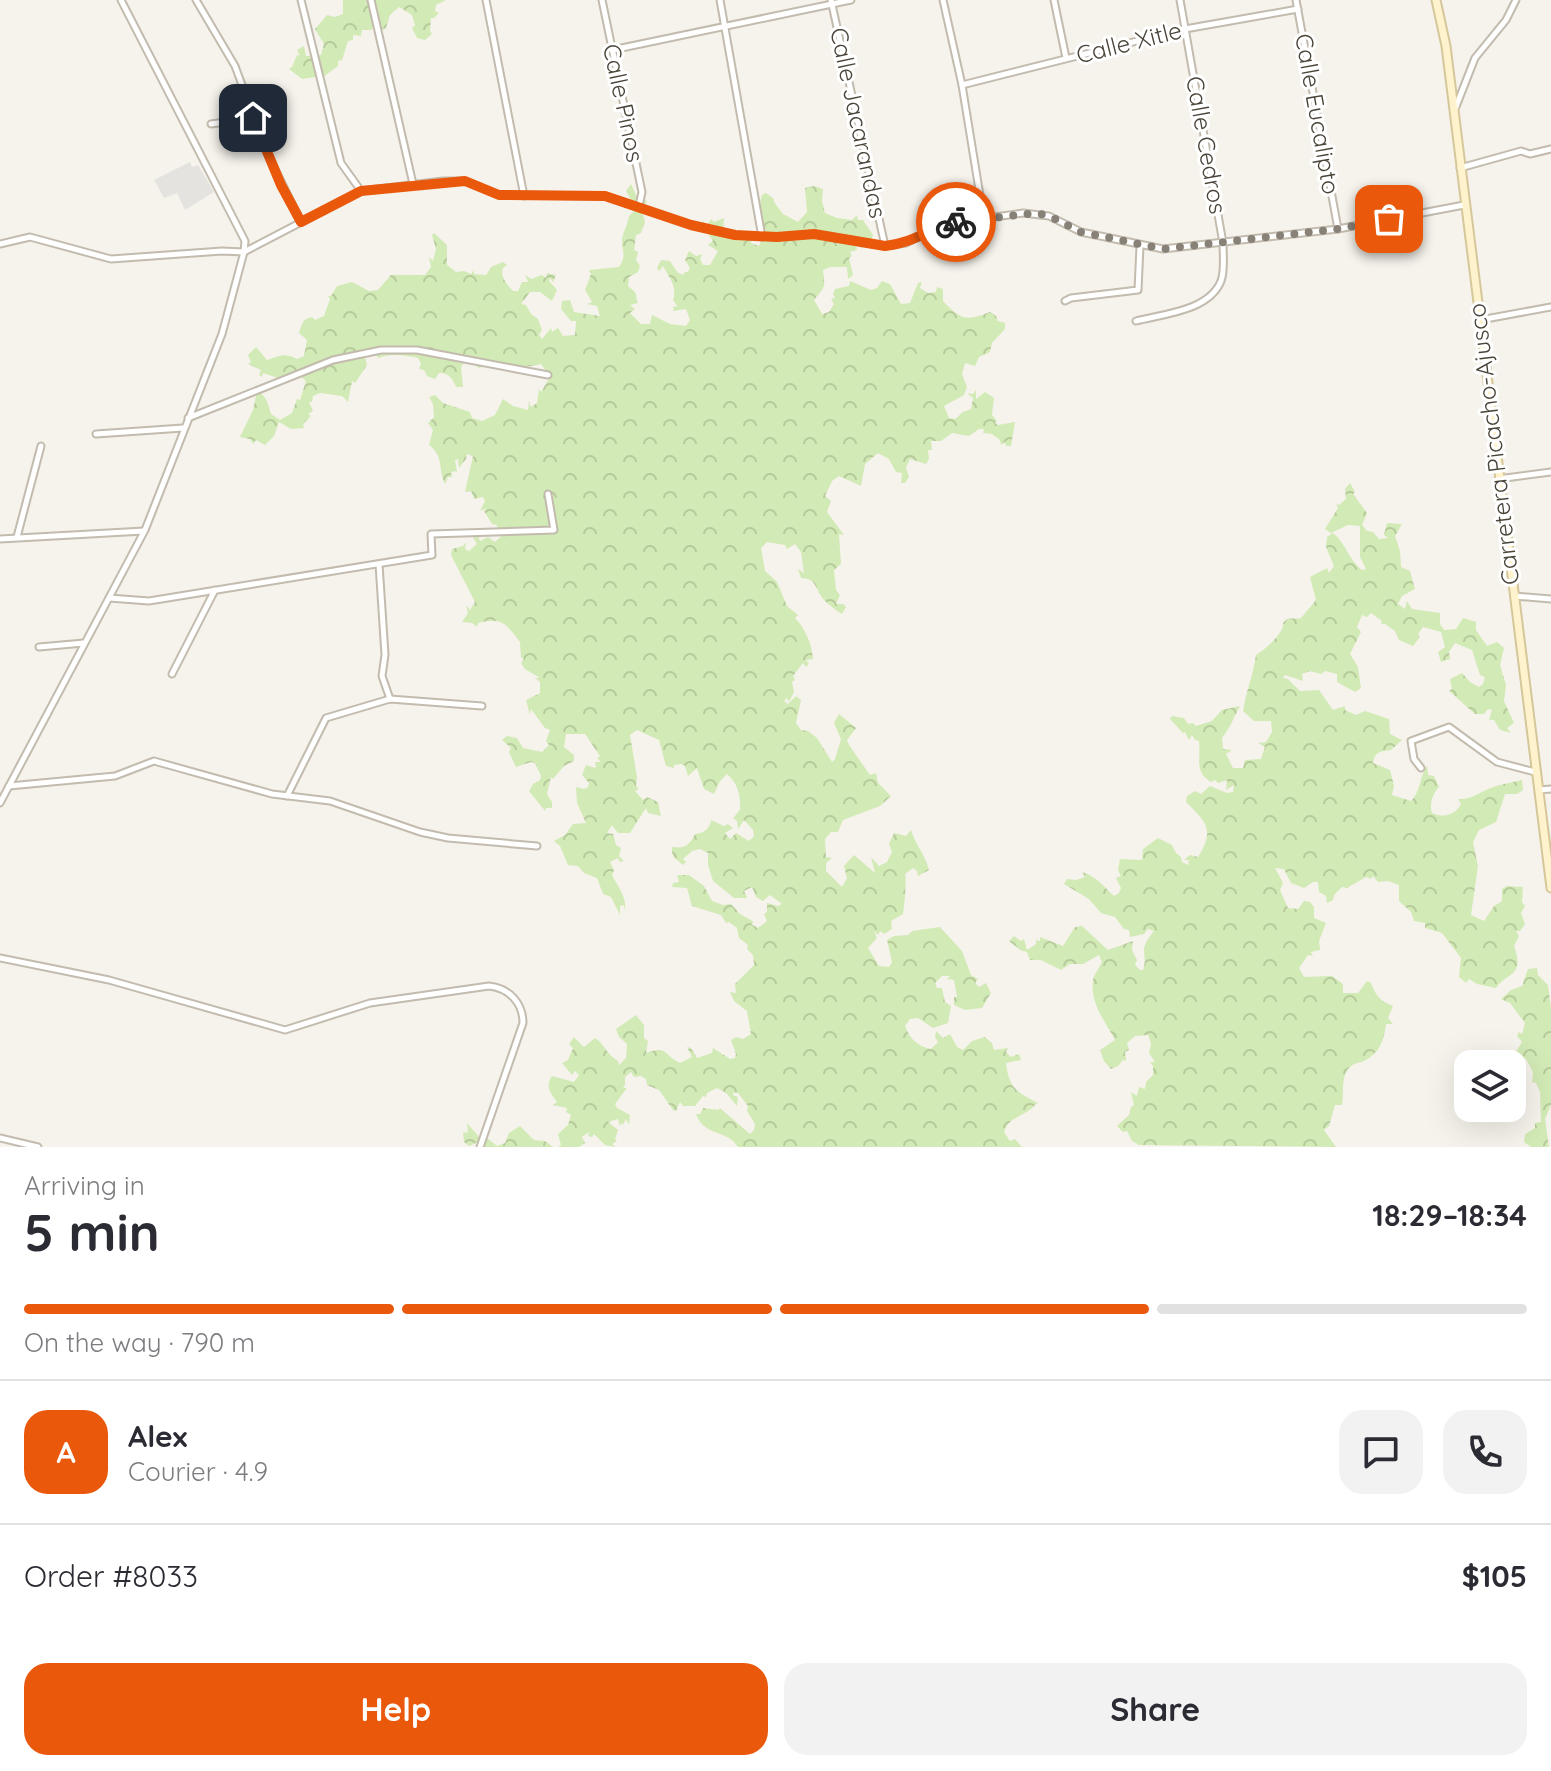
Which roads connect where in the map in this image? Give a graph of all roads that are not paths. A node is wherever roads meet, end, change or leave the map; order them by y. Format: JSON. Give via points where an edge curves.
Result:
{"nodes":[{"id":1,"x":121,"y":0,"type":"edge"},
{"id":2,"x":196,"y":0,"type":"edge"},
{"id":3,"x":301,"y":0,"type":"edge"},
{"id":4,"x":371,"y":0,"type":"edge"},
{"id":5,"x":486,"y":0,"type":"edge"},
{"id":6,"x":602,"y":0,"type":"edge"},
{"id":7,"x":720,"y":0,"type":"edge"},
{"id":8,"x":851,"y":0,"type":"edge"},
{"id":9,"x":943,"y":0,"type":"edge"},
{"id":10,"x":1054,"y":0,"type":"edge"},
{"id":11,"x":1180,"y":0,"type":"edge"},
{"id":12,"x":1296,"y":0,"type":"edge"},
{"id":13,"x":1436,"y":0,"type":"edge"},
{"id":14,"x":1516,"y":0,"type":"edge"},
{"id":15,"x":832,"y":2,"type":"edge"},
{"id":16,"x":1298,"y":9,"type":"junction"},
{"id":17,"x":723,"y":28,"type":"junction"},
{"id":18,"x":1185,"y":29,"type":"junction"},
{"id":19,"x":612,"y":50,"type":"junction"},
{"id":20,"x":1066,"y":58,"type":"junction"},
{"id":21,"x":962,"y":85,"type":"junction"},
{"id":22,"x":1454,"y":112,"type":"junction"},
{"id":23,"x":253,"y":118,"type":"junction"},
{"id":24,"x":211,"y":124,"type":"dead end"},
{"id":25,"x":1551,"y":149,"type":"edge"},
{"id":26,"x":1460,"y":168,"type":"junction"},
{"id":27,"x":413,"y":184,"type":"junction"},
{"id":28,"x":361,"y":191,"type":"junction"},
{"id":29,"x":524,"y":196,"type":"junction"},
{"id":30,"x":1464,"y":205,"type":"junction"},
{"id":31,"x":639,"y":206,"type":"junction"},
{"id":32,"x":984,"y":220,"type":"junction"},
{"id":33,"x":301,"y":222,"type":"junction"},
{"id":34,"x":1338,"y":229,"type":"junction"},
{"id":35,"x":762,"y":237,"type":"junction"},
{"id":36,"x":1223,"y":243,"type":"junction"},
{"id":37,"x":0,"y":244,"type":"edge"},
{"id":38,"x":885,"y":246,"type":"junction"},
{"id":39,"x":1140,"y":246,"type":"junction"},
{"id":40,"x":244,"y":252,"type":"junction"},
{"id":41,"x":1065,"y":301,"type":"dead end"},
{"id":42,"x":1551,"y":307,"type":"edge"},
{"id":43,"x":1479,"y":320,"type":"junction"},
{"id":44,"x":1136,"y":321,"type":"dead end"},
{"id":45,"x":548,"y":375,"type":"dead end"},
{"id":46,"x":187,"y":418,"type":"junction"},
{"id":47,"x":183,"y":428,"type":"junction"},
{"id":48,"x":96,"y":434,"type":"dead end"},
{"id":49,"x":41,"y":446,"type":"dead end"},
{"id":50,"x":1551,"y":472,"type":"edge"},
{"id":51,"x":1498,"y":479,"type":"junction"},
{"id":52,"x":548,"y":494,"type":"dead end"},
{"id":53,"x":145,"y":530,"type":"junction"},
{"id":54,"x":17,"y":537,"type":"junction"},
{"id":55,"x":0,"y":539,"type":"edge"},
{"id":56,"x":379,"y":564,"type":"junction"},
{"id":57,"x":215,"y":589,"type":"junction"},
{"id":58,"x":1513,"y":596,"type":"junction"},
{"id":59,"x":109,"y":598,"type":"junction"},
{"id":60,"x":1551,"y":599,"type":"edge"},
{"id":61,"x":85,"y":642,"type":"junction"},
{"id":62,"x":39,"y":647,"type":"dead end"},
{"id":63,"x":172,"y":674,"type":"dead end"},
{"id":64,"x":390,"y":699,"type":"junction"},
{"id":65,"x":482,"y":706,"type":"dead end"},
{"id":66,"x":1421,"y":768,"type":"dead end"},
{"id":67,"x":1535,"y":772,"type":"junction"},
{"id":68,"x":8,"y":786,"type":"junction"},
{"id":69,"x":1551,"y":789,"type":"edge"},
{"id":70,"x":1539,"y":790,"type":"junction"},
{"id":71,"x":287,"y":796,"type":"junction"},
{"id":72,"x":0,"y":803,"type":"edge"},
{"id":73,"x":537,"y":846,"type":"dead end"},
{"id":74,"x":1551,"y":888,"type":"edge"},
{"id":75,"x":0,"y":958,"type":"edge"},
{"id":76,"x":0,"y":1138,"type":"edge"},
{"id":77,"x":38,"y":1147,"type":"edge"},
{"id":78,"x":480,"y":1147,"type":"edge"}],
"edges":[{"from":1,"to":40,"type":"street","via":[[245,241]]},
{"from":2,"to":23,"type":"street","via":[[235,66]]},
{"from":3,"to":28,"type":"street","via":[[341,163]]},
{"from":4,"to":27,"type":"street"},
{"from":5,"to":29,"type":"street"},
{"from":6,"to":19,"type":"street","name":"Calle Pinos"},
{"from":7,"to":17,"type":"street"},
{"from":8,"to":15,"type":"street"},
{"from":9,"to":21,"type":"street"},
{"from":10,"to":20,"type":"street"},
{"from":11,"to":18,"type":"street","name":"Calle Cedros"},
{"from":12,"to":16,"type":"street","name":"Calle Eucalipto"},
{"from":13,"to":22,"type":"main road","name":"Carretera Picacho-Ajusco"},
{"from":14,"to":22,"type":"street","via":[[1475,58]]},
{"from":15,"to":17,"type":"street"},
{"from":15,"to":38,"type":"street","name":"Calle Jacarandas"},
{"from":16,"to":18,"type":"street","name":"Calle Xitle"},
{"from":16,"to":34,"type":"street","name":"Calle Eucalipto"},
{"from":17,"to":19,"type":"street"},
{"from":17,"to":35,"type":"street"},
{"from":18,"to":20,"type":"street","name":"Calle Xitle"},
{"from":18,"to":36,"type":"street","name":"Calle Cedros"},
{"from":19,"to":31,"type":"street","name":"Calle Pinos","via":[[642,192]]},
{"from":20,"to":21,"type":"street","name":"Calle Xitle"},
{"from":21,"to":32,"type":"street"},
{"from":22,"to":26,"type":"main road","name":"Carretera Picacho-Ajusco"},
{"from":23,"to":24,"type":"street"},
{"from":23,"to":33,"type":"street"},
{"from":25,"to":26,"type":"street","via":[[1521,151]]},
{"from":26,"to":30,"type":"main road","name":"Carretera Picacho-Ajusco"},
{"from":27,"to":28,"type":"street"},
{"from":27,"to":29,"type":"street","via":[[465,181],[499,195]]},
{"from":28,"to":33,"type":"street"},
{"from":29,"to":31,"type":"street","via":[[586,194]]},
{"from":30,"to":34,"type":"street"},
{"from":30,"to":43,"type":"main road","name":"Carretera Picacho-Ajusco"},
{"from":31,"to":35,"type":"street","via":[[691,225]]},
{"from":32,"to":38,"type":"street","via":[[939,226],[906,243]]},
{"from":32,"to":39,"type":"street","via":[[1036,213],[1081,232]]},
{"from":33,"to":40,"type":"street"},
{"from":34,"to":36,"type":"street"},
{"from":35,"to":38,"type":"street","via":[[814,234]]},
{"from":36,"to":39,"type":"street"},
{"from":36,"to":44,"type":"street","name":"Calle Cedros","via":[[1221,281],[1211,295],[1197,305]]},
{"from":37,"to":40,"type":"street","via":[[30,237],[111,259]]},
{"from":39,"to":41,"type":"street","via":[[1138,290]]},
{"from":40,"to":46,"type":"street","via":[[222,334]]},
{"from":42,"to":43,"type":"street"},
{"from":43,"to":51,"type":"main road","name":"Carretera Picacho-Ajusco"},
{"from":45,"to":46,"type":"street","via":[[417,350],[381,350],[333,360]]},
{"from":46,"to":47,"type":"street"},
{"from":47,"to":48,"type":"street"},
{"from":47,"to":53,"type":"street"},
{"from":49,"to":54,"type":"street"},
{"from":50,"to":51,"type":"street"},
{"from":51,"to":58,"type":"main road","name":"Carretera Picacho-Ajusco"},
{"from":52,"to":56,"type":"street","via":[[554,530],[431,534],[432,555]]},
{"from":53,"to":54,"type":"street"},
{"from":53,"to":59,"type":"street"},
{"from":54,"to":55,"type":"street"},
{"from":56,"to":57,"type":"street"},
{"from":56,"to":64,"type":"street","via":[[382,676]]},
{"from":57,"to":59,"type":"street","via":[[149,601]]},
{"from":57,"to":63,"type":"street"},
{"from":58,"to":60,"type":"street"},
{"from":58,"to":67,"type":"main road","name":"Carretera Picacho-Ajusco"},
{"from":59,"to":61,"type":"street"},
{"from":61,"to":62,"type":"street"},
{"from":61,"to":68,"type":"street"},
{"from":64,"to":65,"type":"street"},
{"from":64,"to":71,"type":"street","via":[[326,718]]},
{"from":66,"to":67,"type":"street","via":[[1411,741],[1449,727],[1497,762]]},
{"from":67,"to":70,"type":"main road","name":"Carretera Picacho-Ajusco"},
{"from":68,"to":71,"type":"street","via":[[115,776],[154,761]]},
{"from":68,"to":72,"type":"street"},
{"from":69,"to":70,"type":"street"},
{"from":70,"to":74,"type":"main road","name":"Carretera Picacho-Ajusco"},
{"from":71,"to":73,"type":"street","via":[[330,801],[434,835]]},
{"from":75,"to":78,"type":"street","via":[[135,987],[285,1030],[370,1003],[500,987],[520,1005],[523,1023]]},
{"from":76,"to":77,"type":"street"}]}
